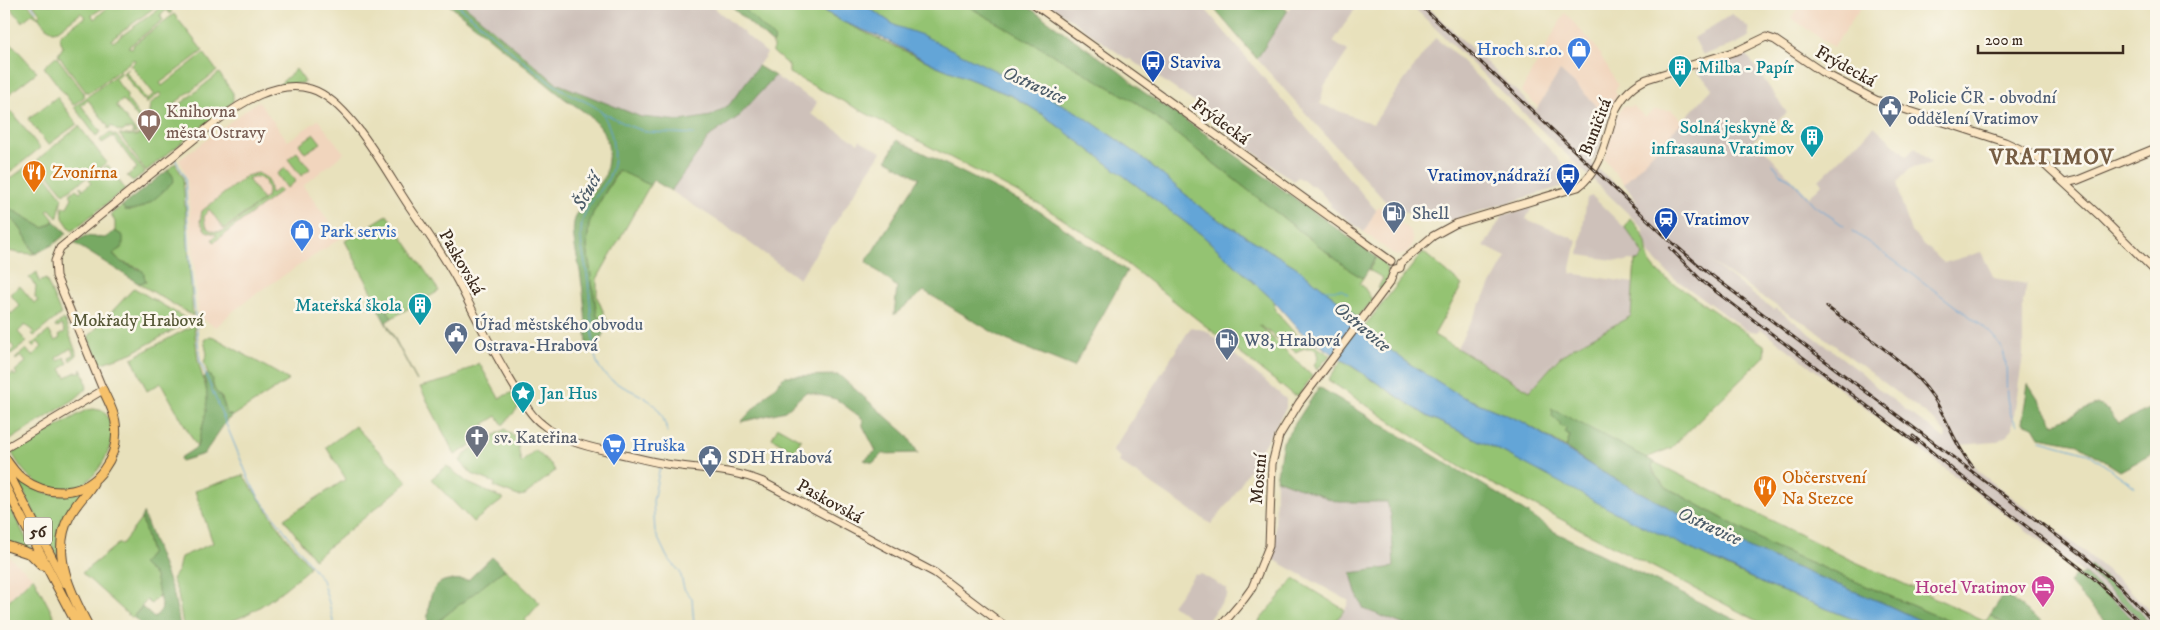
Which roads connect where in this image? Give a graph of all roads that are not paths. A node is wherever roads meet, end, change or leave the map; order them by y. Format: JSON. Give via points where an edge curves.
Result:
{"nodes":[{"id":1,"x":1034,"y":4,"type":"edge"},
{"id":2,"x":1771,"y":38,"type":"joint"},
{"id":3,"x":2156,"y":148,"type":"edge"},
{"id":4,"x":2065,"y":183,"type":"junction"},
{"id":5,"x":1391,"y":262,"type":"junction"},
{"id":6,"x":1401,"y":263,"type":"junction"},
{"id":7,"x":1395,"y":269,"type":"junction"},
{"id":8,"x":2156,"y":272,"type":"edge"},
{"id":9,"x":103,"y":390,"type":"junction"},
{"id":10,"x":4,"y":456,"type":"edge"},
{"id":11,"x":4,"y":483,"type":"edge"},
{"id":12,"x":94,"y":483,"type":"junction"},
{"id":13,"x":21,"y":517,"type":"joint"},
{"id":14,"x":4,"y":545,"type":"edge"},
{"id":15,"x":61,"y":594,"type":"junction"},
{"id":16,"x":73,"y":598,"type":"junction"},
{"id":17,"x":78,"y":626,"type":"edge"},
{"id":18,"x":88,"y":626,"type":"edge"},
{"id":19,"x":1005,"y":626,"type":"edge"},
{"id":20,"x":1221,"y":626,"type":"edge"}],
"edges":[{"from":1,"to":5,"type":"main road","name":"Frýdecká"},
{"from":2,"to":4,"type":"main road","name":"Frýdecká","via":[[1822,72],[1876,100],[2018,147],[2035,156]]},
{"from":2,"to":6,"type":"main road","name":"Buničitá","via":[[1766,37],[1739,50],[1638,83],[1620,101],[1598,165],[1582,185],[1455,224],[1433,236]]},
{"from":3,"to":4,"type":"main road"},
{"from":4,"to":8,"type":"main road","name":"Frýdecká"},
{"from":5,"to":6,"type":"main road","via":[[1396,259]]},
{"from":5,"to":7,"type":"main road"},
{"from":6,"to":7,"type":"main road"},
{"from":7,"to":20,"type":"main road","name":"Mostní","via":[[1390,282],[1299,403],[1279,436],[1272,464],[1269,546],[1252,588]]},
{"from":9,"to":10,"type":"main road"},
{"from":9,"to":12,"type":"highway","via":[[114,418],[116,442],[111,459]]},
{"from":9,"to":19,"type":"main road","name":"Paskovská","via":[[56,276],[56,256],[64,244],[219,118],[272,91],[306,88],[318,92],[342,111],[364,137],[442,253],[500,363],[529,410],[542,424],[566,439],[592,447],[661,463],[726,472],[762,482],[935,573]]},
{"from":10,"to":12,"type":"highway","via":[[24,479],[48,490],[68,492]]},
{"from":10,"to":16,"type":"highway","number":"56"},
{"from":11,"to":13,"type":"highway","number":"56"},
{"from":12,"to":16,"type":"highway","via":[[70,514],[61,538],[63,564]]},
{"from":13,"to":15,"type":"highway"},
{"from":14,"to":15,"type":"highway","via":[[31,554]]},
{"from":15,"to":17,"type":"highway"},
{"from":16,"to":18,"type":"highway"}]}
